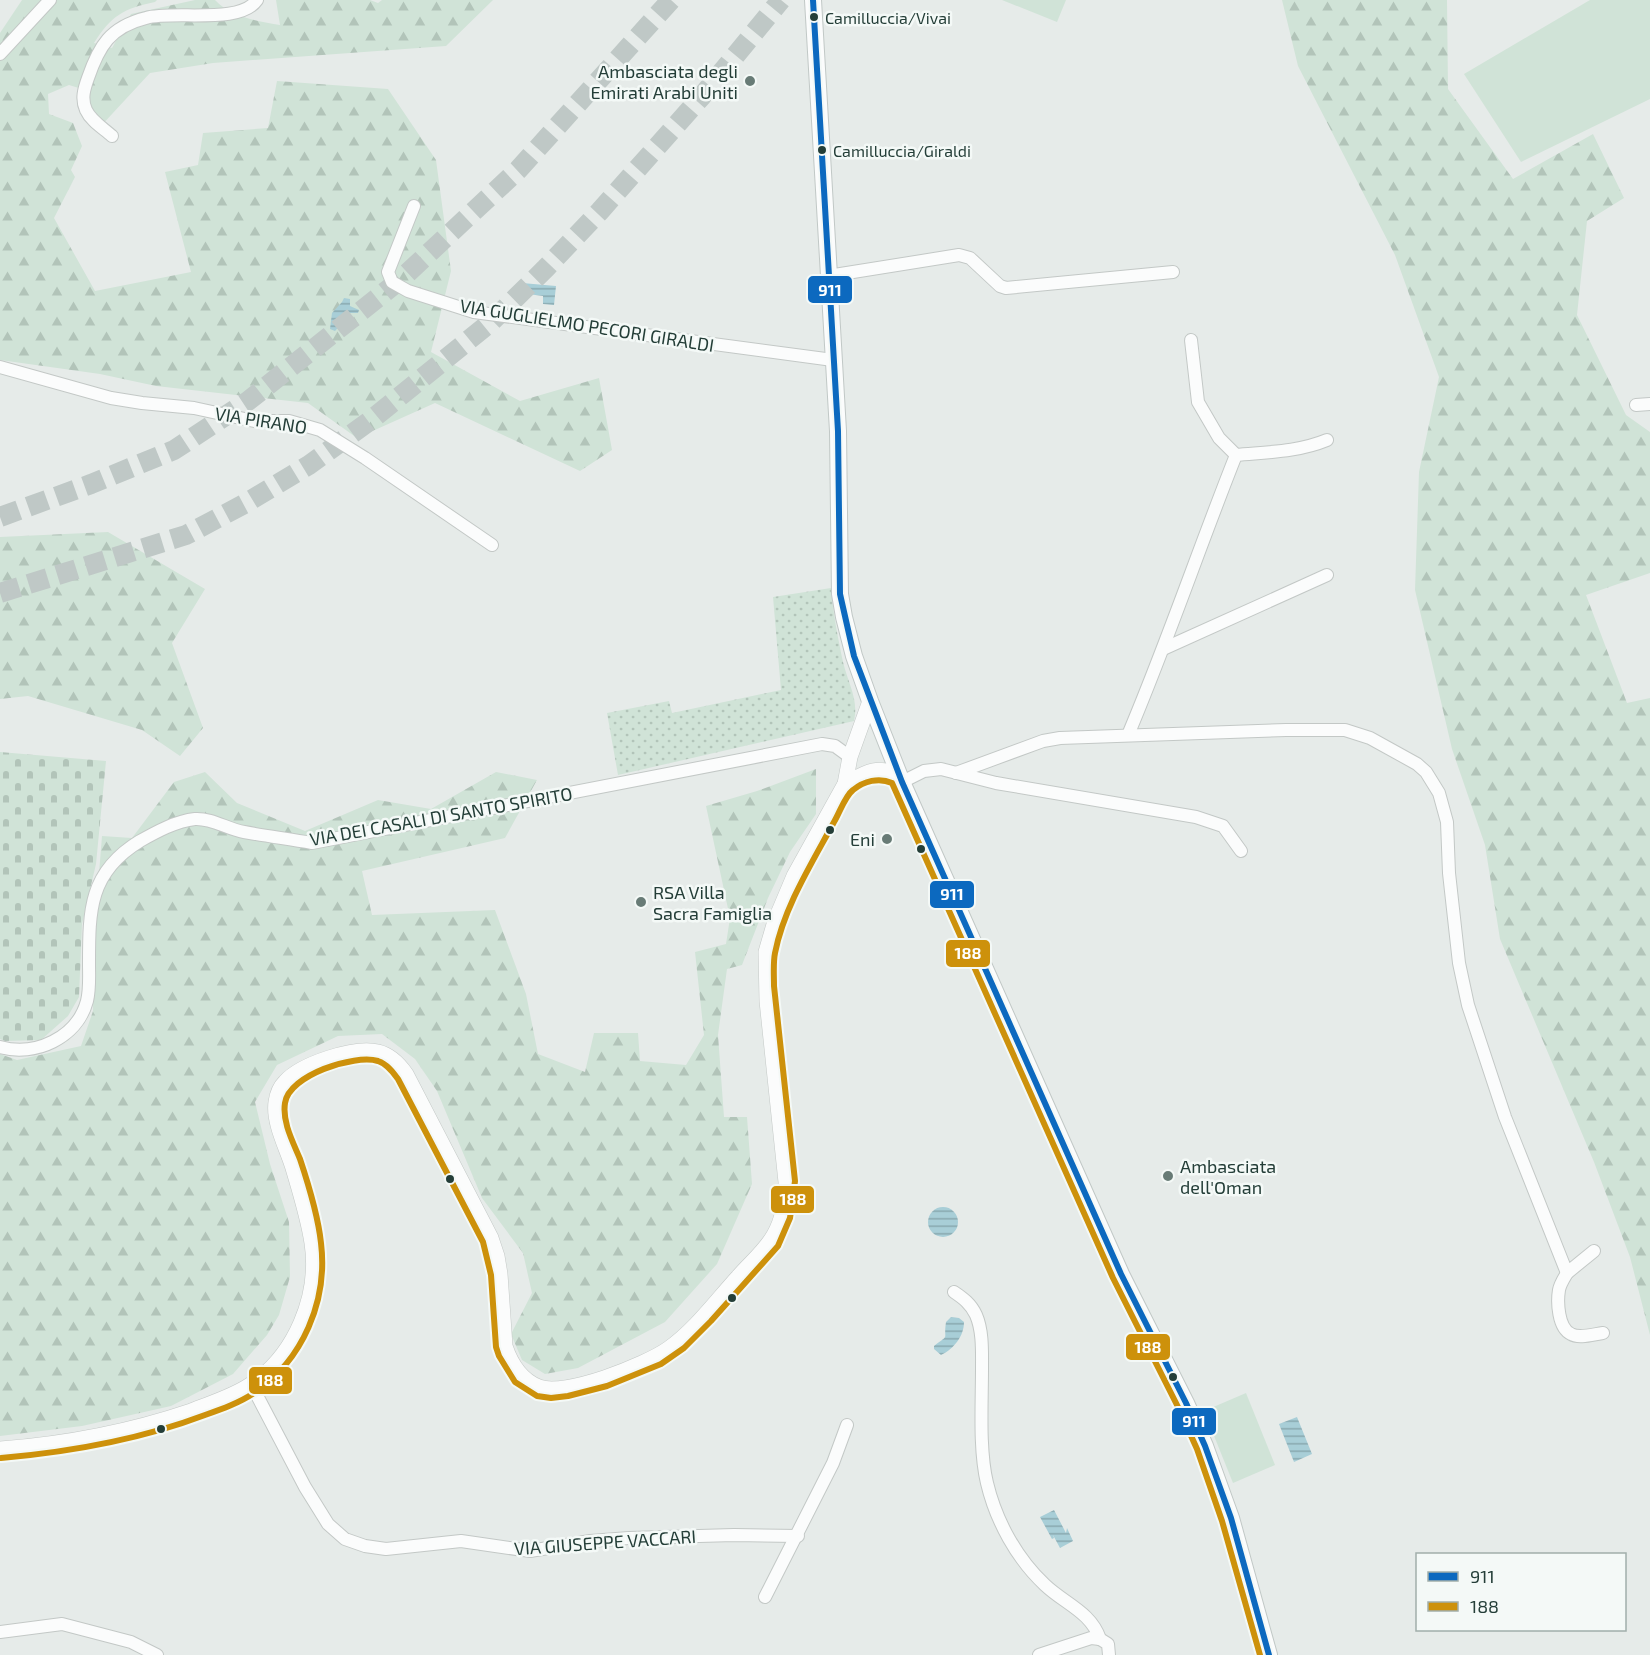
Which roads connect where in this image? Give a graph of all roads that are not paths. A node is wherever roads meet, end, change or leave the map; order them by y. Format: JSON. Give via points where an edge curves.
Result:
{"nodes":[{"id":1,"x":50,"y":0,"type":"edge"},
{"id":2,"x":258,"y":0,"type":"edge"},
{"id":3,"x":813,"y":0,"type":"edge"},
{"id":4,"x":0,"y":54,"type":"edge"},
{"id":5,"x":112,"y":136,"type":"dead end"},
{"id":6,"x":414,"y":206,"type":"dead end"},
{"id":7,"x":1173,"y":272,"type":"dead end"},
{"id":8,"x":828,"y":276,"type":"junction"},
{"id":9,"x":1191,"y":340,"type":"dead end"},
{"id":10,"x":833,"y":360,"type":"junction"},
{"id":11,"x":0,"y":367,"type":"edge"},
{"id":12,"x":1650,"y":404,"type":"edge"},
{"id":13,"x":1636,"y":405,"type":"dead end"},
{"id":14,"x":1327,"y":440,"type":"dead end"},
{"id":15,"x":1236,"y":455,"type":"junction"},
{"id":16,"x":492,"y":545,"type":"dead end"},
{"id":17,"x":1327,"y":575,"type":"dead end"},
{"id":18,"x":1163,"y":649,"type":"junction"},
{"id":19,"x":870,"y":701,"type":"junction"},
{"id":20,"x":1128,"y":735,"type":"junction"},
{"id":21,"x":850,"y":757,"type":"junction"},
{"id":22,"x":956,"y":773,"type":"junction"},
{"id":23,"x":901,"y":779,"type":"junction"},
{"id":24,"x":845,"y":784,"type":"junction"},
{"id":25,"x":1241,"y":851,"type":"dead end"},
{"id":26,"x":0,"y":1047,"type":"edge"},
{"id":27,"x":1594,"y":1251,"type":"dead end"},
{"id":28,"x":1567,"y":1273,"type":"junction"},
{"id":29,"x":954,"y":1292,"type":"dead end"},
{"id":30,"x":1604,"y":1333,"type":"dead end"},
{"id":31,"x":251,"y":1384,"type":"junction"},
{"id":32,"x":847,"y":1425,"type":"dead end"},
{"id":33,"x":0,"y":1449,"type":"edge"},
{"id":34,"x":798,"y":1536,"type":"junction"},
{"id":35,"x":765,"y":1598,"type":"dead end"},
{"id":36,"x":0,"y":1632,"type":"edge"},
{"id":37,"x":1100,"y":1638,"type":"junction"},
{"id":38,"x":157,"y":1655,"type":"edge"},
{"id":39,"x":1039,"y":1655,"type":"edge"},
{"id":40,"x":1109,"y":1655,"type":"edge"},
{"id":41,"x":1269,"y":1655,"type":"edge"}],
"edges":[{"from":1,"to":4,"type":"street"},
{"from":2,"to":5,"type":"street","via":[[252,6],[224,15],[146,18],[128,25],[105,42],[97,53],[84,101],[91,118]]},
{"from":3,"to":8,"type":"main road"},
{"from":6,"to":10,"type":"street","name":"VIA GUGLIELMO PECORI GIRALDI","via":[[388,272],[392,282],[408,291],[474,312]]},
{"from":7,"to":8,"type":"street","via":[[1006,288],[970,258],[960,255]]},
{"from":8,"to":10,"type":"main road"},
{"from":9,"to":15,"type":"street","via":[[1198,402],[1219,438]]},
{"from":10,"to":19,"type":"main road","via":[[840,594],[848,634]]},
{"from":11,"to":16,"type":"street","name":"VIA PIRANO","via":[[111,398],[194,408],[254,421],[289,421],[320,430]]},
{"from":12,"to":13,"type":"street"},
{"from":14,"to":15,"type":"street","via":[[1295,449]]},
{"from":15,"to":18,"type":"street"},
{"from":17,"to":18,"type":"street"},
{"from":18,"to":20,"type":"street"},
{"from":19,"to":21,"type":"street"},
{"from":19,"to":23,"type":"main road"},
{"from":20,"to":22,"type":"street","via":[[1052,740]]},
{"from":20,"to":28,"type":"street","via":[[1345,730],[1370,738],[1426,771],[1439,793],[1447,822],[1459,963],[1468,1005],[1505,1118]]},
{"from":21,"to":24,"type":"street"},
{"from":21,"to":26,"type":"street","name":"VIA DEI CASALI DI SANTO SPIRITO","via":[[835,746],[822,744],[312,843],[241,832],[201,819],[182,822],[125,850],[101,878],[90,917],[88,998],[77,1021],[56,1040],[38,1049]]},
{"from":22,"to":23,"type":"street","via":[[929,769]]},
{"from":22,"to":25,"type":"street","via":[[1215,822],[1228,830]]},
{"from":23,"to":24,"type":"street","via":[[878,770]]},
{"from":23,"to":41,"type":"main road","via":[[1121,1274],[1205,1446],[1231,1518]]},
{"from":24,"to":31,"type":"street","via":[[794,876],[766,952],[767,1001],[784,1156],[783,1210],[766,1246],[682,1338],[643,1364],[572,1386],[545,1389],[521,1375],[505,1346],[500,1274],[491,1238],[406,1074],[388,1056],[363,1050],[309,1067],[291,1077],[279,1091],[276,1118],[308,1222],[314,1271],[308,1303],[296,1333],[279,1358]]},
{"from":27,"to":28,"type":"street"},
{"from":28,"to":30,"type":"street","via":[[1559,1288],[1559,1313],[1565,1329],[1578,1336]]},
{"from":29,"to":37,"type":"street","via":[[970,1306],[979,1324],[984,1464],[987,1484],[1005,1530],[1036,1575],[1092,1622]]},
{"from":31,"to":33,"type":"street","via":[[221,1400],[134,1428],[88,1439]]},
{"from":31,"to":34,"type":"street","name":"VIA GIUSEPPE VACCARI","via":[[328,1524],[345,1539],[364,1546],[386,1549],[461,1541],[530,1551],[628,1538]]},
{"from":32,"to":34,"type":"street"},
{"from":34,"to":35,"type":"street"},
{"from":36,"to":38,"type":"street","via":[[63,1624],[119,1638]]},
{"from":37,"to":39,"type":"street"},
{"from":37,"to":40,"type":"street","via":[[1108,1644]]}]}
